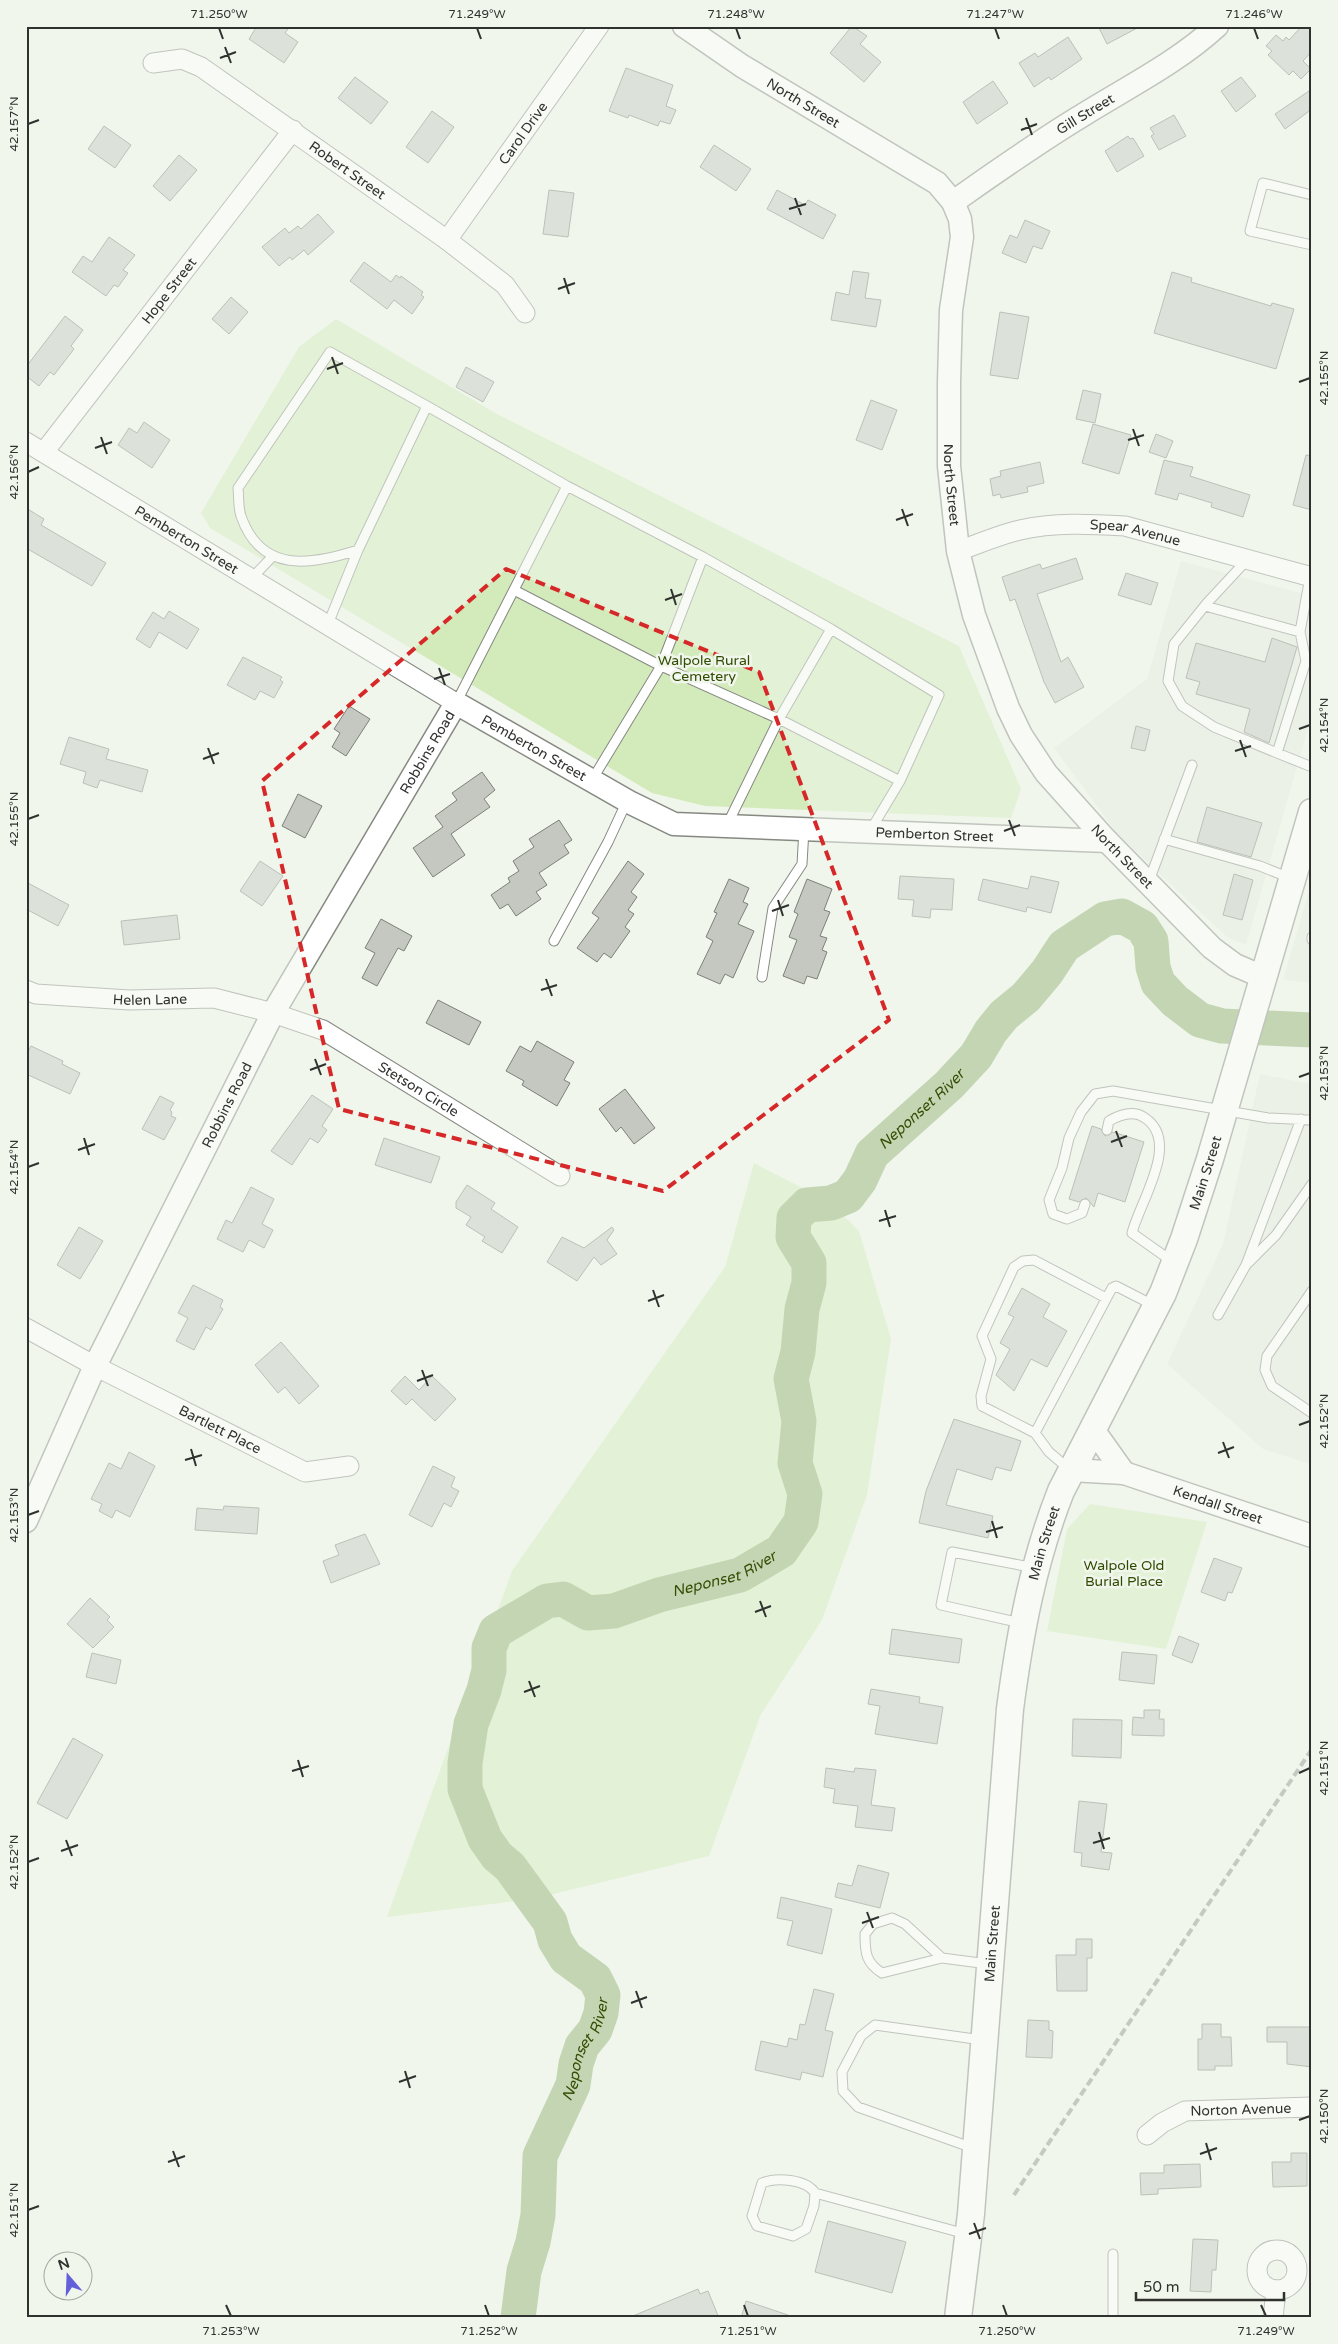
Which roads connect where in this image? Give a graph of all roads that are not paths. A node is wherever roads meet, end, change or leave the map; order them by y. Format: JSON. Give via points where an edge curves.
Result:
{"nodes":[{"id":1,"x":599,"y":26,"type":"edge"},
{"id":2,"x":684,"y":26,"type":"edge"},
{"id":3,"x":1217,"y":26,"type":"edge"},
{"id":4,"x":153,"y":63,"type":"dead end"},
{"id":5,"x":293,"y":130,"type":"junction"},
{"id":6,"x":1312,"y":195,"type":"edge"},
{"id":7,"x":953,"y":202,"type":"junction"},
{"id":8,"x":447,"y":240,"type":"junction"},
{"id":9,"x":1312,"y":245,"type":"edge"},
{"id":10,"x":524,"y":313,"type":"dead end"},
{"id":11,"x":427,"y":406,"type":"junction"},
{"id":12,"x":26,"y":442,"type":"edge"},
{"id":13,"x":44,"y":452,"type":"junction"},
{"id":14,"x":567,"y":486,"type":"junction"},
{"id":15,"x":358,"y":550,"type":"junction"},
{"id":16,"x":958,"y":551,"type":"junction"},
{"id":17,"x":272,"y":557,"type":"junction"},
{"id":18,"x":703,"y":557,"type":"junction"},
{"id":19,"x":1247,"y":560,"type":"junction"},
{"id":20,"x":1311,"y":577,"type":"edge"},
{"id":21,"x":252,"y":578,"type":"junction"},
{"id":22,"x":514,"y":590,"type":"junction"},
{"id":23,"x":1205,"y":606,"type":"junction"},
{"id":24,"x":328,"y":624,"type":"junction"},
{"id":25,"x":831,"y":628,"type":"junction"},
{"id":26,"x":1300,"y":632,"type":"junction"},
{"id":27,"x":1309,"y":661,"type":"edge"},
{"id":28,"x":661,"y":666,"type":"junction"},
{"id":29,"x":456,"y":703,"type":"junction"},
{"id":30,"x":779,"y":719,"type":"junction"},
{"id":31,"x":1277,"y":753,"type":"junction"},
{"id":32,"x":1192,"y":765,"type":"dead end"},
{"id":33,"x":1312,"y":767,"type":"edge"},
{"id":34,"x":592,"y":780,"type":"junction"},
{"id":35,"x":900,"y":781,"type":"junction"},
{"id":36,"x":627,"y":800,"type":"junction"},
{"id":37,"x":1312,"y":812,"type":"edge"},
{"id":38,"x":726,"y":826,"type":"junction"},
{"id":39,"x":804,"y":829,"type":"junction"},
{"id":40,"x":870,"y":831,"type":"junction"},
{"id":41,"x":1164,"y":839,"type":"junction"},
{"id":42,"x":1107,"y":841,"type":"junction"},
{"id":43,"x":1292,"y":879,"type":"junction"},
{"id":44,"x":1149,"y":882,"type":"junction"},
{"id":45,"x":554,"y":941,"type":"dead end"},
{"id":46,"x":1263,"y":977,"type":"junction"},
{"id":47,"x":762,"y":978,"type":"dead end"},
{"id":48,"x":26,"y":990,"type":"edge"},
{"id":49,"x":273,"y":1013,"type":"junction"},
{"id":50,"x":1224,"y":1110,"type":"junction"},
{"id":51,"x":1301,"y":1119,"type":"junction"},
{"id":52,"x":1312,"y":1120,"type":"edge"},
{"id":53,"x":1106,"y":1130,"type":"dead end"},
{"id":54,"x":560,"y":1176,"type":"dead end"},
{"id":55,"x":1312,"y":1184,"type":"edge"},
{"id":56,"x":1085,"y":1204,"type":"dead end"},
{"id":57,"x":1174,"y":1263,"type":"junction"},
{"id":58,"x":1246,"y":1265,"type":"junction"},
{"id":59,"x":1312,"y":1291,"type":"edge"},
{"id":60,"x":1106,"y":1298,"type":"junction"},
{"id":61,"x":1156,"y":1306,"type":"junction"},
{"id":62,"x":1218,"y":1315,"type":"dead end"},
{"id":63,"x":26,"y":1328,"type":"edge"},
{"id":64,"x":95,"y":1366,"type":"junction"},
{"id":65,"x":1312,"y":1413,"type":"edge"},
{"id":66,"x":1092,"y":1428,"type":"junction"},
{"id":67,"x":1035,"y":1433,"type":"junction"},
{"id":68,"x":349,"y":1466,"type":"dead end"},
{"id":69,"x":1071,"y":1470,"type":"junction"},
{"id":70,"x":1124,"y":1473,"type":"junction"},
{"id":71,"x":26,"y":1521,"type":"edge"},
{"id":72,"x":1312,"y":1536,"type":"edge"},
{"id":73,"x":1035,"y":1568,"type":"junction"},
{"id":74,"x":1022,"y":1624,"type":"junction"},
{"id":75,"x":942,"y":1958,"type":"junction"},
{"id":76,"x":991,"y":1964,"type":"junction"},
{"id":77,"x":984,"y":2040,"type":"junction"},
{"id":78,"x":1312,"y":2107,"type":"edge"},
{"id":79,"x":1147,"y":2135,"type":"dead end"},
{"id":80,"x":976,"y":2149,"type":"junction"},
{"id":81,"x":815,"y":2193,"type":"junction"},
{"id":82,"x":968,"y":2234,"type":"junction"},
{"id":83,"x":1113,"y":2254,"type":"dead end"},
{"id":84,"x":1276,"y":2290,"type":"dead end"},
{"id":85,"x":958,"y":2318,"type":"edge"},
{"id":86,"x":1112,"y":2318,"type":"edge"},
{"id":87,"x":1273,"y":2318,"type":"edge"}],
"edges":[{"from":1,"to":8,"type":"street","name":"Carol Drive"},
{"from":2,"to":7,"type":"street","name":"North Street","via":[[742,66],[937,183]]},
{"from":3,"to":7,"type":"street","name":"Gill Street","via":[[1162,67],[1030,148]]},
{"from":4,"to":5,"type":"street","name":"Robert Street","via":[[182,59],[200,67]]},
{"from":5,"to":8,"type":"street","name":"Robert Street"},
{"from":5,"to":13,"type":"street","name":"Hope Street"},
{"from":6,"to":9,"type":"lane","via":[[1263,183],[1250,231]]},
{"from":7,"to":16,"type":"street","name":"North Street","via":[[960,219],[962,237],[952,310],[949,382],[949,466]]},
{"from":8,"to":10,"type":"street","name":"Robert Street","via":[[505,285]]},
{"from":11,"to":14,"type":"lane"},
{"from":11,"to":15,"type":"lane"},
{"from":11,"to":17,"type":"lane","via":[[330,352],[238,488],[240,515],[252,538]]},
{"from":12,"to":13,"type":"street","name":"Pemberton Street"},
{"from":13,"to":21,"type":"street","name":"Pemberton Street"},
{"from":14,"to":18,"type":"lane"},
{"from":14,"to":22,"type":"lane"},
{"from":15,"to":17,"type":"lane","via":[[328,560],[301,563]]},
{"from":15,"to":24,"type":"lane"},
{"from":16,"to":19,"type":"street","name":"Spear Avenue","via":[[1020,530],[1058,524],[1101,524],[1125,526]]},
{"from":16,"to":42,"type":"street","name":"North Street","via":[[974,615],[1021,735],[1046,773]]},
{"from":17,"to":21,"type":"lane"},
{"from":18,"to":25,"type":"lane"},
{"from":18,"to":28,"type":"lane"},
{"from":19,"to":20,"type":"street","name":"Spear Avenue"},
{"from":19,"to":23,"type":"lane"},
{"from":20,"to":26,"type":"lane"},
{"from":21,"to":24,"type":"street","name":"Pemberton Street"},
{"from":22,"to":28,"type":"lane"},
{"from":22,"to":29,"type":"lane"},
{"from":23,"to":26,"type":"lane"},
{"from":23,"to":31,"type":"lane","via":[[1174,644],[1168,681],[1182,706],[1214,727]]},
{"from":24,"to":29,"type":"street","name":"Pemberton Street"},
{"from":25,"to":30,"type":"lane"},
{"from":25,"to":35,"type":"lane","via":[[939,695]]},
{"from":26,"to":27,"type":"lane"},
{"from":27,"to":31,"type":"lane"},
{"from":28,"to":30,"type":"lane"},
{"from":28,"to":34,"type":"lane"},
{"from":29,"to":34,"type":"street","name":"Pemberton Street"},
{"from":29,"to":49,"type":"street","name":"Robbins Road"},
{"from":30,"to":35,"type":"lane"},
{"from":30,"to":38,"type":"lane"},
{"from":31,"to":33,"type":"lane"},
{"from":32,"to":41,"type":"lane"},
{"from":34,"to":36,"type":"street","name":"Pemberton Street"},
{"from":35,"to":40,"type":"lane"},
{"from":36,"to":38,"type":"street","name":"Pemberton Street","via":[[674,824]]},
{"from":36,"to":45,"type":"lane"},
{"from":37,"to":43,"type":"main road","name":"Main Street"},
{"from":38,"to":39,"type":"street","name":"Pemberton Street"},
{"from":39,"to":40,"type":"street","name":"Pemberton Street"},
{"from":39,"to":47,"type":"lane","via":[[802,864],[773,908]]},
{"from":40,"to":42,"type":"street","name":"Pemberton Street"},
{"from":41,"to":43,"type":"lane","via":[[1260,866]]},
{"from":41,"to":44,"type":"lane"},
{"from":42,"to":44,"type":"street","name":"North Street"},
{"from":43,"to":46,"type":"main road","name":"Main Street"},
{"from":44,"to":46,"type":"street","name":"North Street","via":[[1212,948],[1235,965]]},
{"from":46,"to":50,"type":"main road","name":"Main Street"},
{"from":48,"to":49,"type":"street","name":"Helen Lane","via":[[36,994],[129,1000],[214,998]]},
{"from":49,"to":54,"type":"street","name":"Stetson Circle","via":[[323,1030]]},
{"from":49,"to":64,"type":"street","name":"Robbins Road"},
{"from":50,"to":51,"type":"lane","via":[[1268,1118]]},
{"from":50,"to":56,"type":"lane","via":[[1113,1091],[1095,1094],[1081,1112],[1069,1138],[1062,1168],[1049,1200],[1053,1214],[1067,1219],[1082,1213]]},
{"from":50,"to":57,"type":"main road","name":"Main Street"},
{"from":51,"to":52,"type":"lane"},
{"from":51,"to":58,"type":"lane"},
{"from":53,"to":57,"type":"lane","via":[[1109,1121],[1120,1115],[1139,1114],[1158,1132],[1161,1152],[1132,1233]]},
{"from":55,"to":58,"type":"lane","via":[[1276,1235]]},
{"from":57,"to":61,"type":"main road","name":"Main Street"},
{"from":58,"to":62,"type":"lane"},
{"from":59,"to":65,"type":"lane","via":[[1267,1356],[1265,1370],[1272,1386]]},
{"from":60,"to":61,"type":"lane","via":[[1116,1286]]},
{"from":60,"to":67,"type":"lane"},
{"from":60,"to":67,"type":"lane","via":[[1034,1260],[1023,1261],[1014,1267],[982,1336],[991,1359],[980,1401],[984,1409]]},
{"from":61,"to":66,"type":"main road","name":"Main Street"},
{"from":63,"to":64,"type":"street","name":"Bartlett Place"},
{"from":64,"to":68,"type":"street","name":"Bartlett Place","via":[[305,1472]]},
{"from":64,"to":71,"type":"street","name":"Robbins Road"},
{"from":66,"to":69,"type":"main road","name":"Main Street"},
{"from":66,"to":70,"type":"street"},
{"from":67,"to":69,"type":"lane","via":[[1049,1452]]},
{"from":69,"to":70,"type":"street","name":"Kendall Street"},
{"from":69,"to":73,"type":"main road","name":"Main Street","via":[[1050,1519]]},
{"from":70,"to":72,"type":"street","name":"Kendall Street"},
{"from":73,"to":74,"type":"main road","name":"Main Street"},
{"from":73,"to":74,"type":"lane","via":[[952,1552],[941,1605]]},
{"from":74,"to":76,"type":"main road","name":"Main Street","via":[[1010,1709]]},
{"from":75,"to":75,"type":"lane","via":[[882,1972],[872,1966],[865,1950],[865,1934],[873,1924],[892,1918],[905,1924]]},
{"from":75,"to":76,"type":"lane"},
{"from":76,"to":77,"type":"main road","name":"Main Street"},
{"from":77,"to":80,"type":"main road","name":"Main Street"},
{"from":77,"to":80,"type":"lane","via":[[875,2026],[861,2036],[842,2072],[843,2091],[858,2107]]},
{"from":78,"to":79,"type":"street","name":"Norton Avenue","via":[[1185,2111]]},
{"from":80,"to":82,"type":"main road","name":"Main Street"},
{"from":81,"to":81,"type":"lane","via":[[812,2188],[772,2178],[762,2183],[752,2216],[757,2226],[793,2236],[806,2229]]},
{"from":81,"to":82,"type":"lane"},
{"from":82,"to":85,"type":"main road","name":"Main Street"},
{"from":83,"to":86,"type":"lane"},
{"from":84,"to":87,"type":"street"}]}
